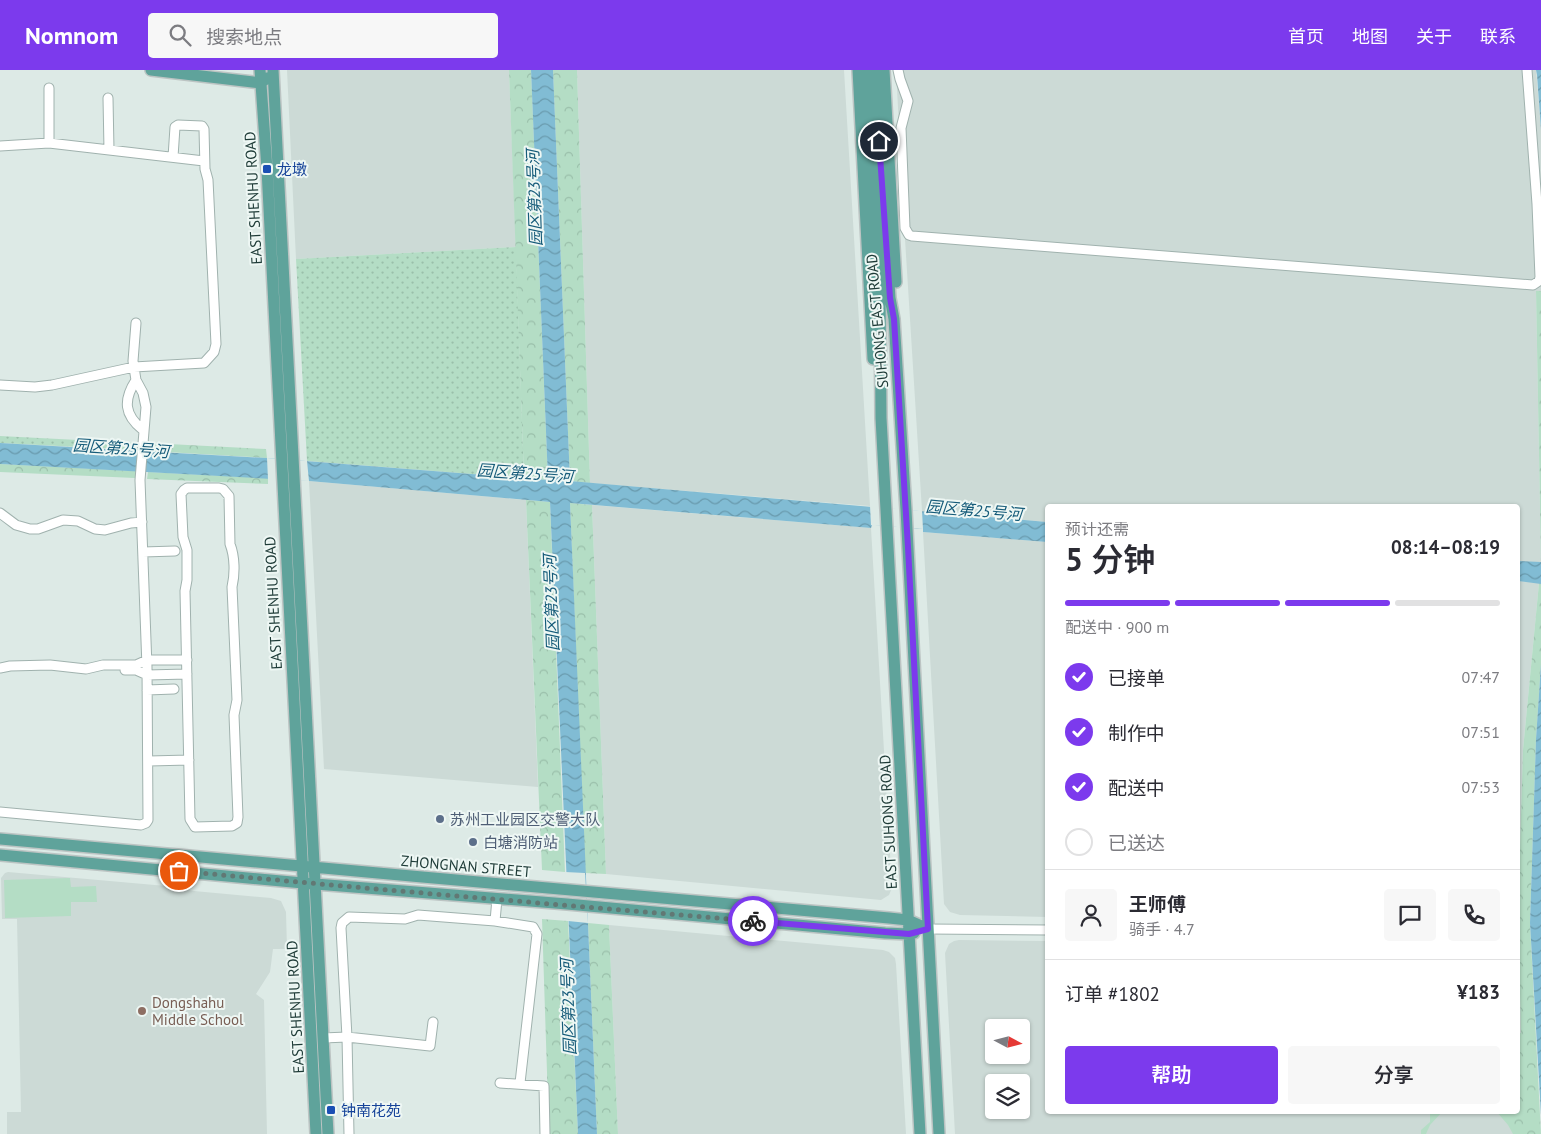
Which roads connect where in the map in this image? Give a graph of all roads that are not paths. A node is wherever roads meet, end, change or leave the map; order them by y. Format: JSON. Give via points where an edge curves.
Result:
{"nodes":[{"id":1,"x":150,"y":70,"type":"edge"},
{"id":2,"x":261,"y":70,"type":"edge"},
{"id":3,"x":858,"y":70,"type":"edge"},
{"id":4,"x":866,"y":70,"type":"edge"},
{"id":5,"x":875,"y":70,"type":"edge"},
{"id":6,"x":884,"y":70,"type":"edge"},
{"id":7,"x":898,"y":70,"type":"edge"},
{"id":8,"x":1526,"y":70,"type":"edge"},
{"id":9,"x":273,"y":72,"type":"edge"},
{"id":10,"x":261,"y":82,"type":"junction"},
{"id":11,"x":49,"y":88,"type":"dead end"},
{"id":12,"x":108,"y":98,"type":"dead end"},
{"id":13,"x":50,"y":143,"type":"junction"},
{"id":14,"x":0,"y":146,"type":"edge"},
{"id":15,"x":109,"y":150,"type":"junction"},
{"id":16,"x":173,"y":157,"type":"junction"},
{"id":17,"x":204,"y":161,"type":"junction"},
{"id":18,"x":894,"y":319,"type":"junction"},
{"id":19,"x":136,"y":323,"type":"dead end"},
{"id":20,"x":134,"y":367,"type":"junction"},
{"id":21,"x":136,"y":380,"type":"junction"},
{"id":22,"x":0,"y":385,"type":"edge"},
{"id":23,"x":881,"y":418,"type":"junction"},
{"id":24,"x":143,"y":430,"type":"junction"},
{"id":25,"x":287,"y":460,"type":"junction"},
{"id":26,"x":288,"y":480,"type":"junction"},
{"id":27,"x":886,"y":508,"type":"joint"},
{"id":28,"x":0,"y":514,"type":"edge"},
{"id":29,"x":142,"y":522,"type":"junction"},
{"id":30,"x":175,"y":551,"type":"dead end"},
{"id":31,"x":143,"y":552,"type":"junction"},
{"id":32,"x":147,"y":660,"type":"junction"},
{"id":33,"x":187,"y":660,"type":"junction"},
{"id":34,"x":0,"y":668,"type":"edge"},
{"id":35,"x":93,"y":669,"type":"junction"},
{"id":36,"x":187,"y":674,"type":"junction"},
{"id":37,"x":147,"y":675,"type":"junction"},
{"id":38,"x":174,"y":689,"type":"dead end"},
{"id":39,"x":148,"y":690,"type":"junction"},
{"id":40,"x":189,"y":760,"type":"junction"},
{"id":41,"x":148,"y":761,"type":"junction"},
{"id":42,"x":0,"y":812,"type":"edge"},
{"id":43,"x":0,"y":839,"type":"edge"},
{"id":44,"x":0,"y":854,"type":"edge"},
{"id":45,"x":302,"y":867,"type":"junction"},
{"id":46,"x":314,"y":868,"type":"junction"},
{"id":47,"x":303,"y":883,"type":"junction"},
{"id":48,"x":316,"y":884,"type":"junction"},
{"id":49,"x":497,"y":899,"type":"junction"},
{"id":50,"x":908,"y":920,"type":"junction"},
{"id":51,"x":495,"y":921,"type":"junction"},
{"id":52,"x":928,"y":929,"type":"junction"},
{"id":53,"x":1045,"y":930,"type":"edge"},
{"id":54,"x":909,"y":934,"type":"junction"},
{"id":55,"x":433,"y":1022,"type":"dead end"},
{"id":56,"x":347,"y":1037,"type":"junction"},
{"id":57,"x":323,"y":1038,"type":"junction"},
{"id":58,"x":500,"y":1083,"type":"dead end"},
{"id":59,"x":520,"y":1084,"type":"junction"},
{"id":60,"x":316,"y":1134,"type":"edge"},
{"id":61,"x":328,"y":1134,"type":"edge"},
{"id":62,"x":349,"y":1134,"type":"edge"},
{"id":63,"x":545,"y":1134,"type":"edge"},
{"id":64,"x":920,"y":1134,"type":"edge"},
{"id":65,"x":939,"y":1134,"type":"edge"}],
"edges":[{"from":1,"to":10,"type":"main road"},
{"from":2,"to":9,"type":"main road"},
{"from":2,"to":10,"type":"main road","name":"EAST SHENHU ROAD"},
{"from":3,"to":23,"type":"main road","via":[[875,386]]},
{"from":4,"to":23,"type":"main road","name":"SUHONG EAST ROAD","via":[[880,295]]},
{"from":5,"to":18,"type":"main road","name":"SUHONG EAST ROAD","via":[[889,288]]},
{"from":6,"to":18,"type":"main road","via":[[897,298]]},
{"from":7,"to":8,"type":"street","via":[[908,101],[901,128],[905,228],[909,235],[1533,285],[1540,277]]},
{"from":9,"to":10,"type":"main road"},
{"from":9,"to":25,"type":"main road","name":"EAST SHENHU ROAD"},
{"from":10,"to":25,"type":"main road","name":"EAST SHENHU ROAD"},
{"from":11,"to":13,"type":"street"},
{"from":12,"to":15,"type":"street"},
{"from":13,"to":14,"type":"street"},
{"from":13,"to":15,"type":"street"},
{"from":15,"to":16,"type":"street"},
{"from":16,"to":17,"type":"street"},
{"from":16,"to":17,"type":"street","via":[[175,127],[198,125],[204,129]]},
{"from":17,"to":20,"type":"street","via":[[209,189],[214,352],[204,363]]},
{"from":18,"to":52,"type":"main road","name":"SUHONG EAST ROAD"},
{"from":19,"to":20,"type":"street"},
{"from":20,"to":21,"type":"street"},
{"from":20,"to":22,"type":"street","via":[[52,385]]},
{"from":21,"to":24,"type":"street","via":[[145,398]]},
{"from":21,"to":24,"type":"street","via":[[129,394],[128,414]]},
{"from":23,"to":27,"type":"main road","name":"SUHONG EAST ROAD"},
{"from":24,"to":29,"type":"street"},
{"from":25,"to":26,"type":"main road","name":"EAST SHENHU ROAD"},
{"from":26,"to":45,"type":"main road","name":"EAST SHENHU ROAD"},
{"from":26,"to":46,"type":"main road","name":"EAST SHENHU ROAD"},
{"from":27,"to":50,"type":"main road","name":"EAST SUHONG ROAD"},
{"from":28,"to":29,"type":"street","via":[[30,530],[62,520],[78,521],[105,530]]},
{"from":29,"to":31,"type":"street"},
{"from":30,"to":31,"type":"street"},
{"from":31,"to":32,"type":"street"},
{"from":32,"to":33,"type":"street"},
{"from":32,"to":35,"type":"street","via":[[136,665]]},
{"from":32,"to":37,"type":"street"},
{"from":33,"to":36,"type":"street"},
{"from":33,"to":40,"type":"street","via":[[187,550],[183,537],[181,494],[187,488],[219,488],[229,496],[233,551],[238,817],[235,825],[201,828],[191,822]]},
{"from":34,"to":35,"type":"street","via":[[50,665]]},
{"from":35,"to":37,"type":"street","via":[[136,670]]},
{"from":36,"to":37,"type":"street"},
{"from":36,"to":40,"type":"street"},
{"from":37,"to":39,"type":"street"},
{"from":38,"to":39,"type":"street"},
{"from":39,"to":41,"type":"street"},
{"from":40,"to":41,"type":"street"},
{"from":41,"to":42,"type":"street","via":[[149,816],[141,825]]},
{"from":43,"to":45,"type":"main road","name":"ZHONGNAN STREET"},
{"from":44,"to":47,"type":"main road","name":"ZHONGNAN STREET"},
{"from":45,"to":46,"type":"main road","name":"ZHONGNAN STREET"},
{"from":45,"to":47,"type":"main road","name":"EAST SHENHU ROAD"},
{"from":46,"to":48,"type":"main road","name":"EAST SHENHU ROAD"},
{"from":46,"to":50,"type":"main road","name":"ZHONGNAN STREET"},
{"from":47,"to":48,"type":"main road","name":"ZHONGNAN STREET"},
{"from":47,"to":60,"type":"main road","name":"EAST SHENHU ROAD"},
{"from":48,"to":49,"type":"main road","name":"ZHONGNAN STREET"},
{"from":48,"to":57,"type":"main road","name":"EAST SHENHU ROAD"},
{"from":49,"to":51,"type":"street"},
{"from":49,"to":54,"type":"main road","name":"ZHONGNAN STREET"},
{"from":50,"to":52,"type":"main road","name":"ZHONGNAN STREET"},
{"from":50,"to":54,"type":"main road","name":"EAST SUHONG ROAD"},
{"from":51,"to":56,"type":"street","via":[[418,915],[405,919],[345,919],[341,928]]},
{"from":51,"to":59,"type":"street","via":[[530,926],[537,934]]},
{"from":52,"to":53,"type":"street","name":"ZHONGNAN STREET"},
{"from":52,"to":54,"type":"main road","name":"ZHONGNAN STREET"},
{"from":52,"to":65,"type":"main road"},
{"from":54,"to":64,"type":"main road","name":"EAST SUHONG ROAD"},
{"from":55,"to":56,"type":"street","via":[[430,1046]]},
{"from":56,"to":57,"type":"street"},
{"from":56,"to":62,"type":"street"},
{"from":57,"to":61,"type":"main road","name":"EAST SHENHU ROAD"},
{"from":58,"to":59,"type":"street"},
{"from":59,"to":63,"type":"street","via":[[544,1086]]}]}
